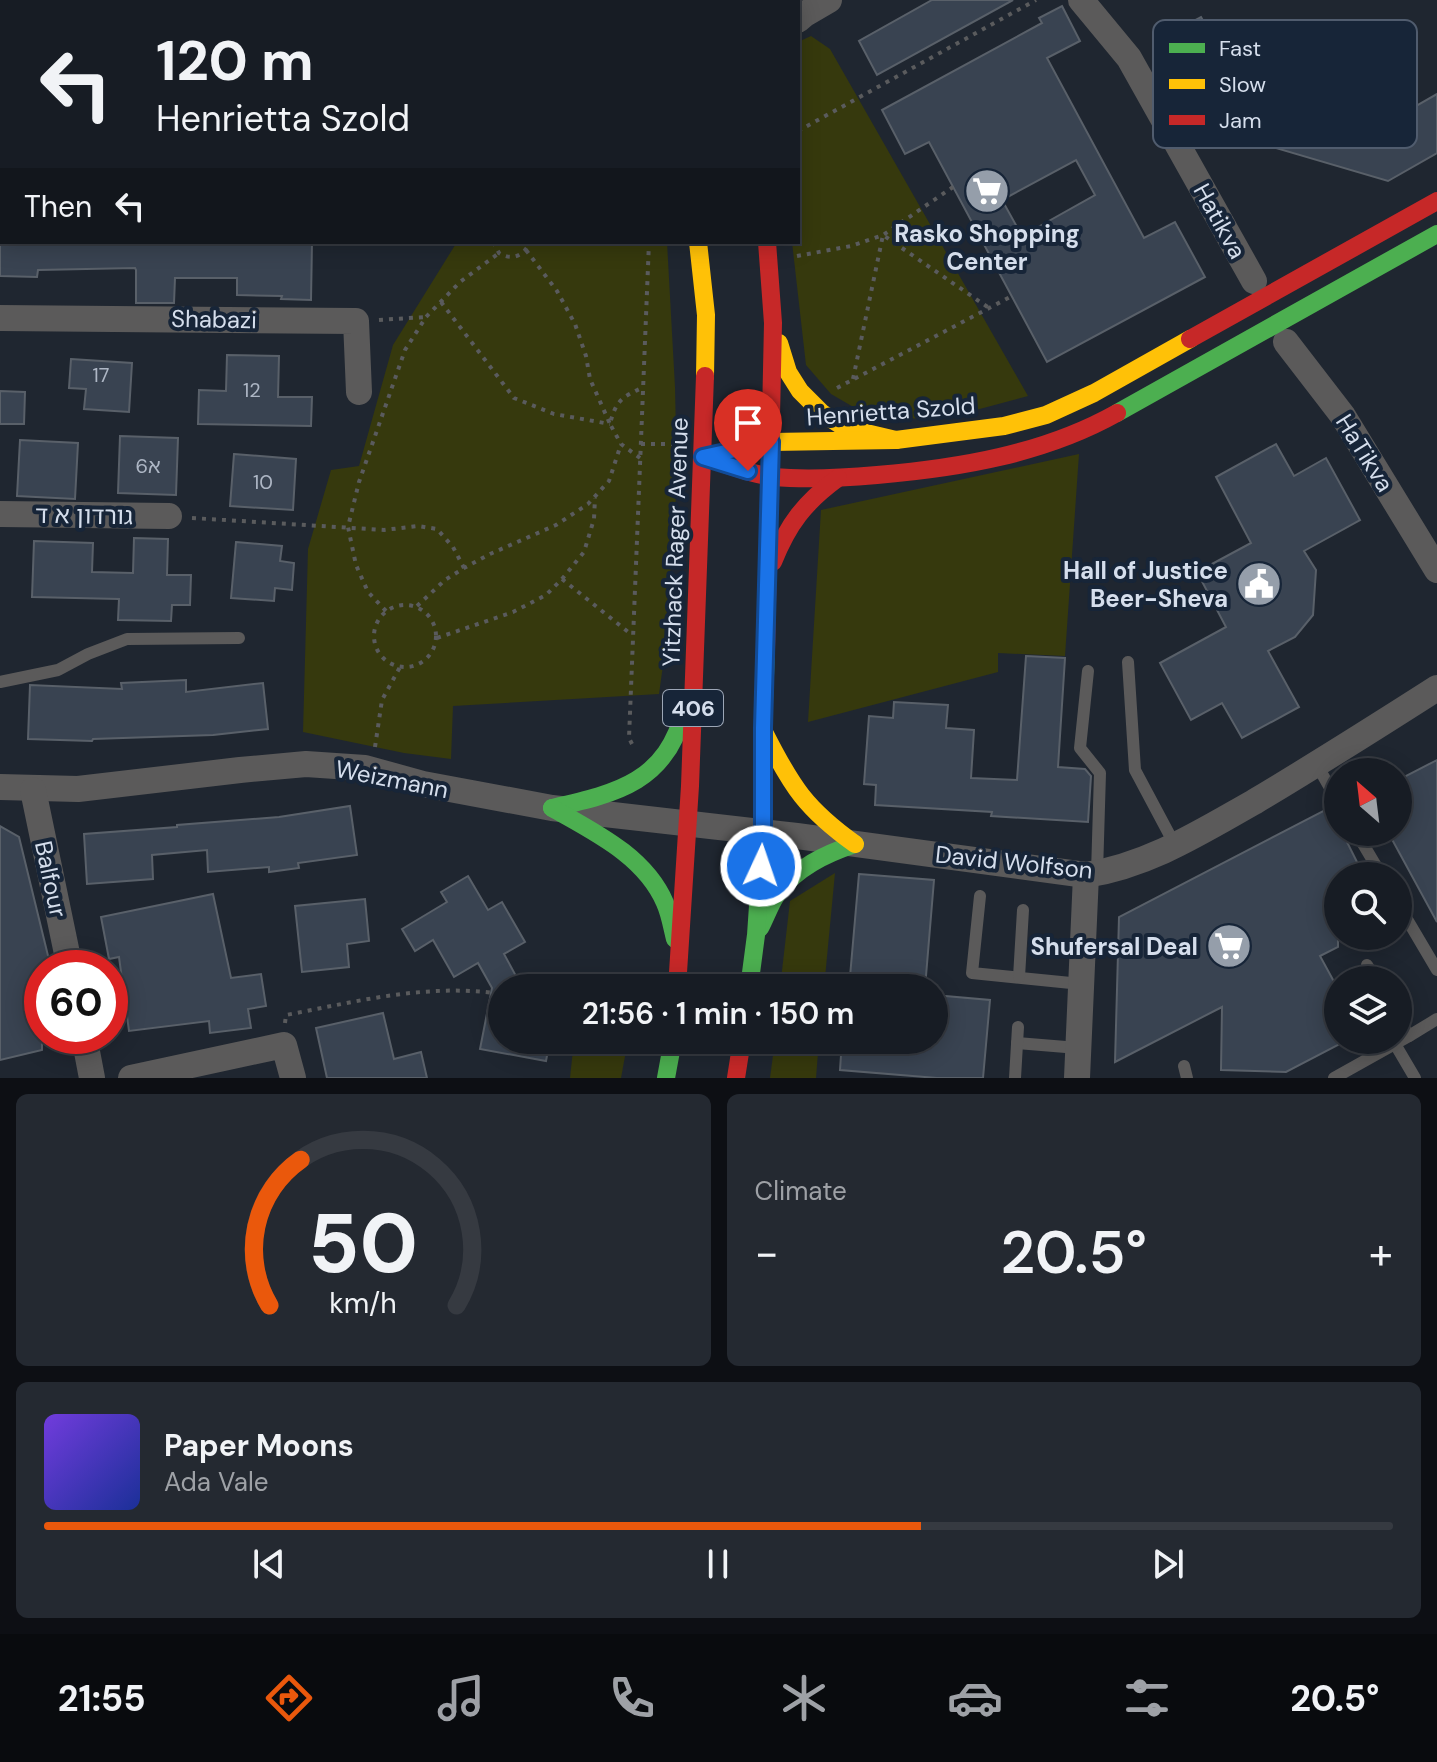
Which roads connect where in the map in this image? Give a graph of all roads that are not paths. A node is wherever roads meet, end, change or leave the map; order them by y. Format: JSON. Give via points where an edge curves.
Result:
{"nodes":[{"id":1,"x":829,"y":0,"type":"edge"},
{"id":2,"x":1081,"y":0,"type":"edge"},
{"id":3,"x":800,"y":16,"type":"edge"},
{"id":4,"x":1153,"y":101,"type":"edge"},
{"id":5,"x":1179,"y":148,"type":"edge"},
{"id":6,"x":1437,"y":201,"type":"edge"},
{"id":7,"x":1437,"y":234,"type":"edge"},
{"id":8,"x":698,"y":244,"type":"edge"},
{"id":9,"x":769,"y":251,"type":"edge"},
{"id":10,"x":1254,"y":281,"type":"dead end"},
{"id":11,"x":0,"y":318,"type":"edge"},
{"id":12,"x":773,"y":323,"type":"junction"},
{"id":13,"x":1286,"y":342,"type":"dead end"},
{"id":14,"x":359,"y":392,"type":"dead end"},
{"id":15,"x":896,"y":440,"type":"junction"},
{"id":16,"x":771,"y":442,"type":"junction"},
{"id":17,"x":703,"y":457,"type":"junction"},
{"id":18,"x":770,"y":477,"type":"junction"},
{"id":19,"x":838,"y":478,"type":"junction"},
{"id":20,"x":0,"y":514,"type":"edge"},
{"id":21,"x":169,"y":516,"type":"road end"},
{"id":22,"x":1437,"y":570,"type":"edge"},
{"id":23,"x":768,"y":573,"type":"junction"},
{"id":24,"x":239,"y":638,"type":"dead end"},
{"id":25,"x":1128,"y":662,"type":"dead end"},
{"id":26,"x":694,"y":669,"type":"junction"},
{"id":27,"x":1088,"y":671,"type":"dead end"},
{"id":28,"x":0,"y":682,"type":"edge"},
{"id":29,"x":1437,"y":688,"type":"edge"},
{"id":30,"x":763,"y":728,"type":"junction"},
{"id":31,"x":1317,"y":765,"type":"junction"},
{"id":32,"x":1324,"y":777,"type":"edge"},
{"id":33,"x":0,"y":787,"type":"edge"},
{"id":34,"x":33,"y":790,"type":"junction"},
{"id":35,"x":552,"y":808,"type":"junction"},
{"id":36,"x":688,"y":825,"type":"junction"},
{"id":37,"x":763,"y":832,"type":"junction"},
{"id":38,"x":855,"y":844,"type":"junction"},
{"id":39,"x":1176,"y":847,"type":"junction"},
{"id":40,"x":1092,"y":874,"type":"junction"},
{"id":41,"x":980,"y":896,"type":"dead end"},
{"id":42,"x":1023,"y":910,"type":"dead end"},
{"id":43,"x":1412,"y":928,"type":"edge"},
{"id":44,"x":756,"y":935,"type":"junction"},
{"id":45,"x":66,"y":950,"type":"edge"},
{"id":46,"x":680,"y":959,"type":"junction"},
{"id":47,"x":1437,"y":970,"type":"edge"},
{"id":48,"x":678,"y":974,"type":"edge"},
{"id":49,"x":751,"y":974,"type":"edge"},
{"id":50,"x":1019,"y":977,"type":"junction"},
{"id":51,"x":1081,"y":984,"type":"junction"},
{"id":52,"x":1437,"y":1019,"type":"edge"},
{"id":53,"x":1018,"y":1027,"type":"dead end"},
{"id":54,"x":1412,"y":1034,"type":"edge"},
{"id":55,"x":1017,"y":1043,"type":"junction"},
{"id":56,"x":1078,"y":1048,"type":"junction"},
{"id":57,"x":87,"y":1054,"type":"edge"},
{"id":58,"x":670,"y":1054,"type":"edge"},
{"id":59,"x":740,"y":1054,"type":"edge"},
{"id":60,"x":1377,"y":1054,"type":"edge"},
{"id":61,"x":1401,"y":1054,"type":"edge"},
{"id":62,"x":92,"y":1078,"type":"edge"},
{"id":63,"x":131,"y":1078,"type":"edge"},
{"id":64,"x":293,"y":1078,"type":"edge"},
{"id":65,"x":666,"y":1078,"type":"edge"},
{"id":66,"x":736,"y":1078,"type":"edge"},
{"id":67,"x":1015,"y":1078,"type":"edge"},
{"id":68,"x":1077,"y":1078,"type":"edge"},
{"id":69,"x":1334,"y":1078,"type":"edge"},
{"id":70,"x":1415,"y":1078,"type":"edge"}],
"edges":[{"from":1,"to":3,"type":"street"},
{"from":2,"to":4,"type":"street","name":"Hatikva","via":[[1129,58]]},
{"from":5,"to":10,"type":"street","name":"Hatikva"},
{"from":6,"to":15,"type":"main road","name":"Henrietta Szold","via":[[1046,415]]},
{"from":7,"to":19,"type":"main road","via":[[1107,419],[1056,442],[958,466]]},
{"from":8,"to":17,"type":"main road","name":"Yitzhack Rager Avenue","number":"406","via":[[706,315]]},
{"from":9,"to":12,"type":"main road"},
{"from":11,"to":14,"type":"street","name":"Shabazi","via":[[356,321]]},
{"from":12,"to":15,"type":"main road","via":[[788,372],[822,413],[845,428]]},
{"from":12,"to":16,"type":"main road"},
{"from":13,"to":22,"type":"street","name":"HaTikva","via":[[1343,416]]},
{"from":15,"to":16,"type":"main road","name":"Henrietta Szold"},
{"from":16,"to":17,"type":"main road","name":"Henrietta Szold"},
{"from":16,"to":18,"type":"main road"},
{"from":17,"to":18,"type":"main road"},
{"from":17,"to":26,"type":"main road","name":"Yitzhack Rager Avenue","number":"406"},
{"from":18,"to":19,"type":"main road"},
{"from":18,"to":23,"type":"main road"},
{"from":19,"to":23,"type":"main road","via":[[800,510]]},
{"from":20,"to":21,"type":"street","name":"גורדון א ד"},
{"from":23,"to":30,"type":"main road"},
{"from":24,"to":28,"type":"lane","via":[[127,639],[58,670]]},
{"from":25,"to":39,"type":"lane","via":[[1135,770]]},
{"from":26,"to":35,"type":"main road","via":[[678,734],[647,775],[597,797]]},
{"from":26,"to":36,"type":"main road","name":"Yitzhack Rager Avenue","number":"406"},
{"from":27,"to":40,"type":"lane","via":[[1080,748],[1100,773]]},
{"from":29,"to":31,"type":"street","name":"David Wolfson"},
{"from":30,"to":37,"type":"main road"},
{"from":30,"to":38,"type":"main road","via":[[800,796]]},
{"from":31,"to":32,"type":"lane"},
{"from":31,"to":39,"type":"street","name":"David Wolfson"},
{"from":33,"to":34,"type":"street","name":"Weizmann"},
{"from":34,"to":35,"type":"street","name":"Weizmann","via":[[306,764],[372,770]]},
{"from":34,"to":45,"type":"street","name":"Balfour"},
{"from":35,"to":36,"type":"street","name":"Weizmann"},
{"from":35,"to":46,"type":"main road","via":[[615,845],[645,872],[664,900]]},
{"from":36,"to":37,"type":"street","name":"David Wolfson"},
{"from":36,"to":46,"type":"main road","name":"Yitzhack Rager Avenue","number":"406"},
{"from":37,"to":38,"type":"street","name":"David Wolfson"},
{"from":37,"to":44,"type":"main road"},
{"from":38,"to":40,"type":"street","name":"David Wolfson"},
{"from":38,"to":44,"type":"main road","via":[[805,866],[777,895]]},
{"from":39,"to":40,"type":"street","name":"David Wolfson"},
{"from":40,"to":51,"type":"street"},
{"from":41,"to":50,"type":"lane","via":[[972,973]]},
{"from":42,"to":50,"type":"lane"},
{"from":43,"to":47,"type":"lane"},
{"from":44,"to":49,"type":"main road"},
{"from":46,"to":48,"type":"main road","name":"Yitzhack Rager Avenue","number":"406"},
{"from":50,"to":51,"type":"lane"},
{"from":51,"to":56,"type":"street"},
{"from":52,"to":54,"type":"lane"},
{"from":53,"to":55,"type":"lane"},
{"from":55,"to":56,"type":"lane"},
{"from":55,"to":67,"type":"lane"},
{"from":56,"to":68,"type":"street"},
{"from":57,"to":62,"type":"street"},
{"from":58,"to":65,"type":"main road"},
{"from":59,"to":66,"type":"main road"},
{"from":60,"to":69,"type":"lane"},
{"from":61,"to":70,"type":"lane"},
{"from":63,"to":64,"type":"street","via":[[284,1045]]}]}
